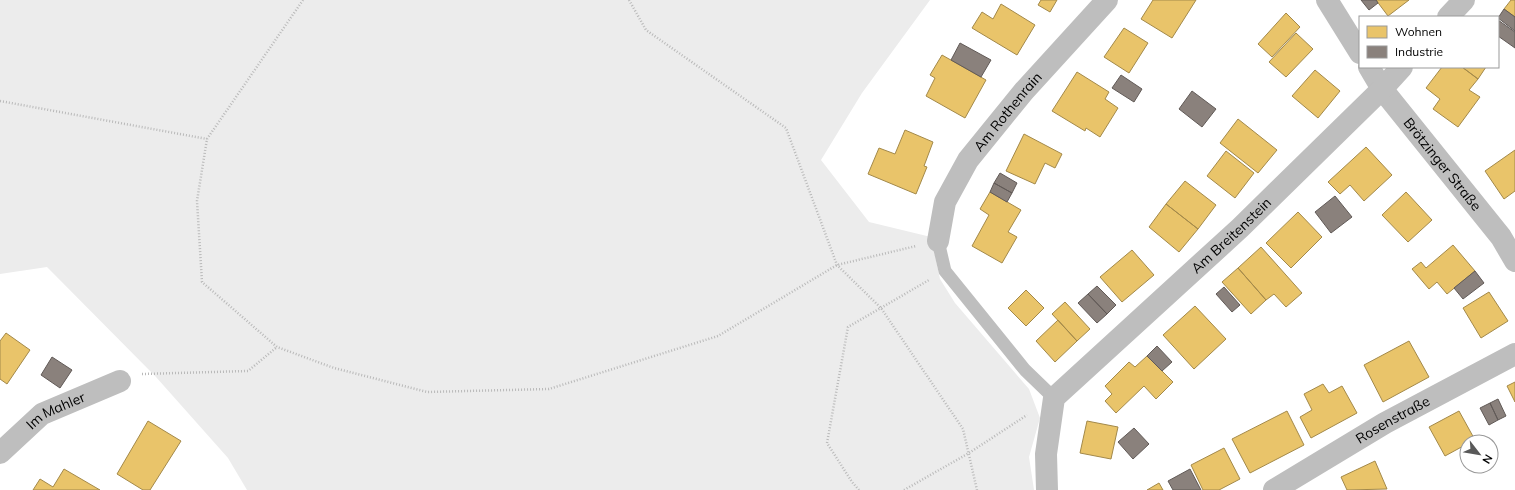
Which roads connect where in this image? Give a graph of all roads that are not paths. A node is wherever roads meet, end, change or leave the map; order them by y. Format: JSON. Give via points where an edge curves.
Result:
{"nodes":[{"id":1,"x":1107,"y":0,"type":"edge"},
{"id":2,"x":1327,"y":0,"type":"edge"},
{"id":3,"x":1464,"y":0,"type":"edge"},
{"id":4,"x":1449,"y":16,"type":"edge"},
{"id":5,"x":1359,"y":51,"type":"edge"},
{"id":6,"x":1370,"y":68,"type":"edge"},
{"id":7,"x":1401,"y":68,"type":"edge"},
{"id":8,"x":1382,"y":89,"type":"junction"},
{"id":9,"x":1508,"y":232,"type":"edge"},
{"id":10,"x":938,"y":241,"type":"joint"},
{"id":11,"x":1515,"y":261,"type":"edge"},
{"id":12,"x":1515,"y":354,"type":"edge"},
{"id":13,"x":120,"y":381,"type":"dead end"},
{"id":14,"x":1054,"y":398,"type":"junction"},
{"id":15,"x":0,"y":453,"type":"edge"},
{"id":16,"x":1047,"y":490,"type":"edge"},
{"id":17,"x":1274,"y":490,"type":"edge"}],
"edges":[{"from":1,"to":10,"type":"street","name":"Am Rothenrain","via":[[1024,91],[968,160],[945,202]]},
{"from":2,"to":5,"type":"street"},
{"from":3,"to":4,"type":"street"},
{"from":6,"to":8,"type":"street","name":"Brötzinger Straße"},
{"from":7,"to":8,"type":"street","name":"Am Breitenstein"},
{"from":8,"to":9,"type":"street","name":"Brötzinger Straße"},
{"from":8,"to":14,"type":"street","name":"Am Breitenstein","via":[[1240,228]]},
{"from":9,"to":11,"type":"street","name":"Brötzinger Straße"},
{"from":10,"to":14,"type":"lane","via":[[945,271],[1025,370]]},
{"from":12,"to":17,"type":"street","name":"Rosenstraße","via":[[1385,423]]},
{"from":13,"to":15,"type":"street","name":"Im Mahler","via":[[42,414]]},
{"from":14,"to":16,"type":"street","via":[[1046,454]]}]}
